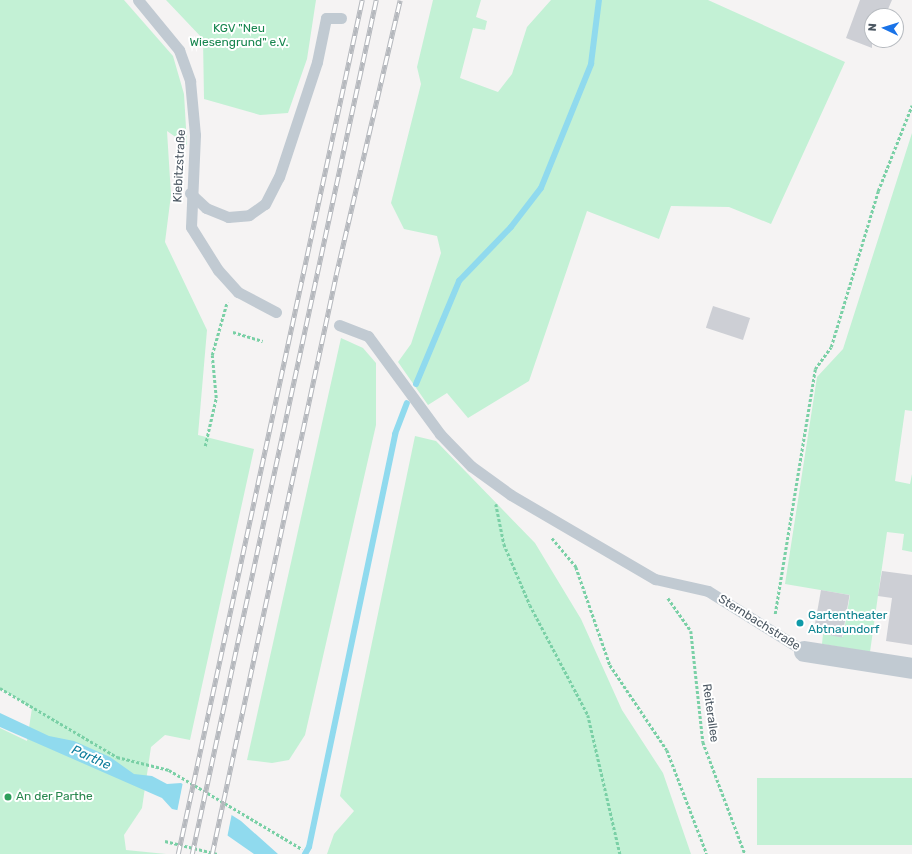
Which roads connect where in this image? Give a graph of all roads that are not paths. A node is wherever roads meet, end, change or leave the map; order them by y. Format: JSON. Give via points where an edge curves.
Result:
{"nodes":[{"id":1,"x":138,"y":0,"type":"edge"},
{"id":2,"x":341,"y":18,"type":"dead end"},
{"id":3,"x":190,"y":193,"type":"junction"},
{"id":4,"x":276,"y":312,"type":"dead end"},
{"id":5,"x":339,"y":325,"type":"dead end"},
{"id":6,"x":804,"y":651,"type":"joint"},
{"id":7,"x":912,"y":668,"type":"edge"}],
"edges":[{"from":1,"to":3,"type":"lane","name":"Kiebitzstraße","via":[[179,50],[190,81],[195,135]]},
{"from":2,"to":3,"type":"lane","via":[[326,18],[317,62],[284,163],[265,204],[249,214],[228,217],[206,208]]},
{"from":3,"to":4,"type":"lane","name":"Kiebitzstraße","via":[[191,227],[233,287],[250,301]]},
{"from":5,"to":6,"type":"lane","name":"Sternbachstraße","via":[[368,336],[440,434],[492,481],[655,579],[708,591]]},
{"from":6,"to":7,"type":"street","name":"Sternbachstraße"}]}
